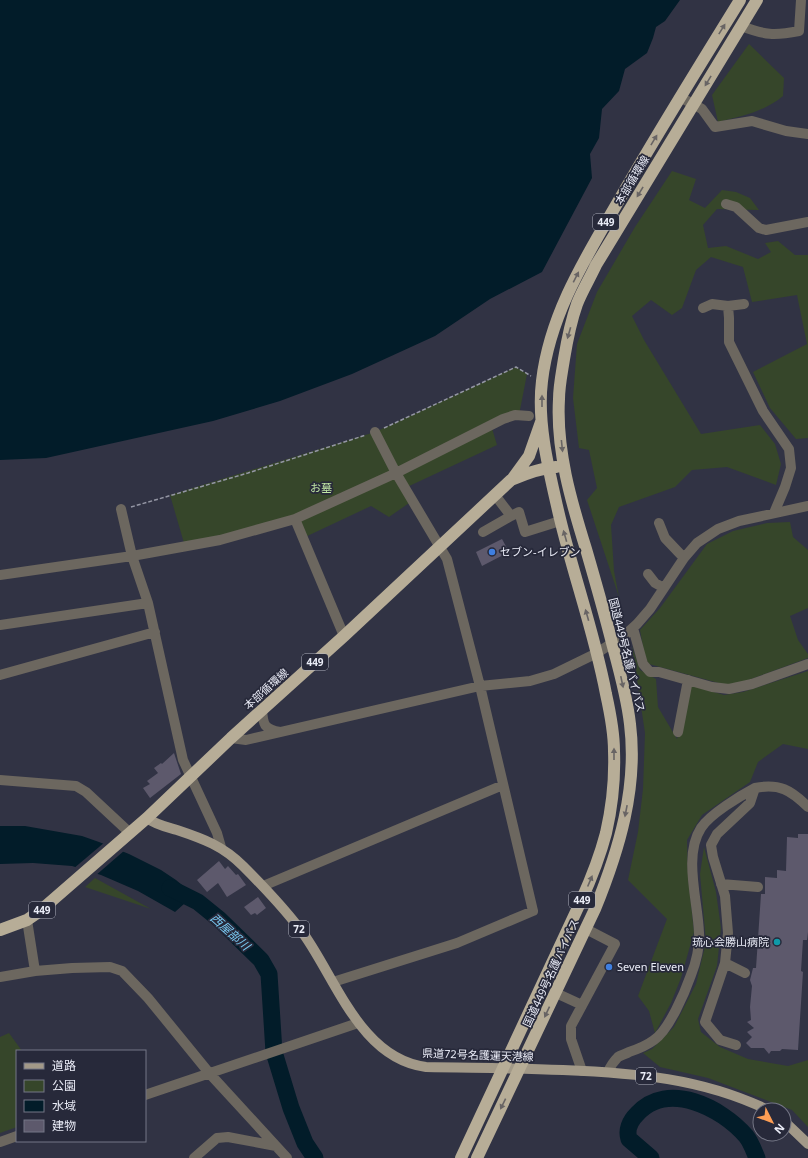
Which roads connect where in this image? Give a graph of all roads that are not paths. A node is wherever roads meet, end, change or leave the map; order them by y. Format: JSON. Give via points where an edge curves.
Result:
{"nodes":[{"id":1,"x":740,"y":0,"type":"edge"},
{"id":2,"x":757,"y":0,"type":"edge"},
{"id":3,"x":801,"y":0,"type":"edge"},
{"id":4,"x":741,"y":26,"type":"junction"},
{"id":5,"x":680,"y":97,"type":"junction"},
{"id":6,"x":694,"y":104,"type":"junction"},
{"id":7,"x":808,"y":134,"type":"edge"},
{"id":8,"x":726,"y":204,"type":"dead end"},
{"id":9,"x":808,"y":222,"type":"edge"},
{"id":10,"x":744,"y":304,"type":"dead end"},
{"id":11,"x":728,"y":306,"type":"junction"},
{"id":12,"x":703,"y":308,"type":"dead end"},
{"id":13,"x":529,"y":416,"type":"dead end"},
{"id":14,"x":542,"y":420,"type":"junction"},
{"id":15,"x":375,"y":432,"type":"road end"},
{"id":16,"x":564,"y":466,"type":"junction"},
{"id":17,"x":548,"y":467,"type":"junction"},
{"id":18,"x":396,"y":473,"type":"junction"},
{"id":19,"x":511,"y":480,"type":"junction"},
{"id":20,"x":495,"y":495,"type":"junction"},
{"id":21,"x":808,"y":506,"type":"edge"},
{"id":22,"x":121,"y":509,"type":"road end"},
{"id":23,"x":774,"y":513,"type":"junction"},
{"id":24,"x":511,"y":516,"type":"junction"},
{"id":25,"x":295,"y":519,"type":"junction"},
{"id":26,"x":560,"y":521,"type":"junction"},
{"id":27,"x":659,"y":522,"type":"dead end"},
{"id":28,"x":482,"y":532,"type":"dead end"},
{"id":29,"x":440,"y":546,"type":"junction"},
{"id":30,"x":132,"y":556,"type":"junction"},
{"id":31,"x":684,"y":558,"type":"junction"},
{"id":32,"x":648,"y":574,"type":"dead end"},
{"id":33,"x":0,"y":575,"type":"edge"},
{"id":34,"x":664,"y":588,"type":"junction"},
{"id":35,"x":148,"y":603,"type":"junction"},
{"id":36,"x":0,"y":625,"type":"edge"},
{"id":37,"x":632,"y":628,"type":"junction"},
{"id":38,"x":155,"y":632,"type":"junction"},
{"id":39,"x":344,"y":636,"type":"junction"},
{"id":40,"x":612,"y":644,"type":"junction"},
{"id":41,"x":597,"y":653,"type":"junction"},
{"id":42,"x":808,"y":664,"type":"edge"},
{"id":43,"x":0,"y":675,"type":"edge"},
{"id":44,"x":688,"y":680,"type":"junction"},
{"id":45,"x":480,"y":686,"type":"junction"},
{"id":46,"x":262,"y":709,"type":"junction"},
{"id":47,"x":281,"y":732,"type":"junction"},
{"id":48,"x":678,"y":732,"type":"dead end"},
{"id":49,"x":231,"y":738,"type":"junction"},
{"id":50,"x":191,"y":776,"type":"junction"},
{"id":51,"x":0,"y":780,"type":"edge"},
{"id":52,"x":503,"y":785,"type":"junction"},
{"id":53,"x":755,"y":788,"type":"junction"},
{"id":54,"x":808,"y":807,"type":"edge"},
{"id":55,"x":147,"y":818,"type":"junction"},
{"id":56,"x":130,"y":833,"type":"junction"},
{"id":57,"x":221,"y":847,"type":"junction"},
{"id":58,"x":721,"y":884,"type":"junction"},
{"id":59,"x":263,"y":886,"type":"junction"},
{"id":60,"x":758,"y":887,"type":"dead end"},
{"id":61,"x":27,"y":920,"type":"junction"},
{"id":62,"x":586,"y":928,"type":"junction"},
{"id":63,"x":0,"y":930,"type":"edge"},
{"id":64,"x":726,"y":963,"type":"junction"},
{"id":65,"x":35,"y":971,"type":"junction"},
{"id":66,"x":745,"y":973,"type":"dead end"},
{"id":67,"x":0,"y":977,"type":"edge"},
{"id":68,"x":333,"y":982,"type":"junction"},
{"id":69,"x":556,"y":993,"type":"junction"},
{"id":70,"x":582,"y":1005,"type":"junction"},
{"id":71,"x":358,"y":1023,"type":"junction"},
{"id":72,"x":736,"y":1045,"type":"dead end"},
{"id":73,"x":503,"y":1068,"type":"junction"},
{"id":74,"x":520,"y":1069,"type":"junction"},
{"id":75,"x":582,"y":1071,"type":"junction"},
{"id":76,"x":608,"y":1072,"type":"junction"},
{"id":77,"x":210,"y":1074,"type":"junction"},
{"id":78,"x":146,"y":1095,"type":"edge"},
{"id":79,"x":752,"y":1104,"type":"edge"},
{"id":80,"x":792,"y":1128,"type":"edge"},
{"id":81,"x":16,"y":1136,"type":"edge"},
{"id":82,"x":0,"y":1142,"type":"edge"},
{"id":83,"x":808,"y":1144,"type":"edge"},
{"id":84,"x":276,"y":1146,"type":"junction"},
{"id":85,"x":194,"y":1158,"type":"edge"},
{"id":86,"x":287,"y":1158,"type":"edge"},
{"id":87,"x":461,"y":1158,"type":"edge"},
{"id":88,"x":477,"y":1158,"type":"edge"}],
"edges":[{"from":5,"to":1,"type":"highway","name":"本部循環線","number":"449","one_way":true},
{"from":2,"to":4,"type":"highway","name":"本部循環線","number":"449"},
{"from":3,"to":4,"type":"street","via":[[799,31],[778,35]]},
{"from":4,"to":6,"type":"highway","name":"本部循環線","number":"449","one_way":true},
{"from":5,"to":6,"type":"street"},
{"from":14,"to":5,"type":"highway","name":"本部循環線","number":"449","one_way":true,"via":[[542,382],[550,339],[564,299]]},
{"from":6,"to":7,"type":"street","via":[[702,109],[715,128],[752,122]]},
{"from":6,"to":16,"type":"highway","name":"本部循環線","number":"449","one_way":true,"via":[[596,265],[577,304],[567,342],[559,399]]},
{"from":8,"to":9,"type":"street","via":[[736,207],[759,228],[766,230]]},
{"from":10,"to":11,"type":"street"},
{"from":11,"to":12,"type":"street","via":[[712,304]]},
{"from":11,"to":23,"type":"street","via":[[729,342],[763,411],[788,449],[791,468]]},
{"from":13,"to":18,"type":"street","via":[[515,415],[503,419]]},
{"from":14,"to":17,"type":"highway","name":"本部循環線","number":"449"},
{"from":14,"to":19,"type":"highway","via":[[529,456]]},
{"from":15,"to":18,"type":"street"},
{"from":16,"to":17,"type":"highway","name":"本部循環線","number":"449"},
{"from":16,"to":40,"type":"highway","name":"国道449号名護バイパス","number":"449","via":[[571,500]]},
{"from":17,"to":19,"type":"highway","name":"本部循環線","number":"449"},
{"from":17,"to":26,"type":"highway","name":"国道449号名護バイパス","number":"449"},
{"from":18,"to":25,"type":"street"},
{"from":18,"to":29,"type":"street"},
{"from":19,"to":20,"type":"highway","name":"本部循環線","number":"449"},
{"from":20,"to":24,"type":"street"},
{"from":20,"to":29,"type":"highway","name":"本部循環線","number":"449"},
{"from":21,"to":23,"type":"street"},
{"from":22,"to":30,"type":"street"},
{"from":23,"to":31,"type":"street","via":[[718,529],[697,543]]},
{"from":24,"to":26,"type":"street","via":[[519,512],[525,532]]},
{"from":24,"to":28,"type":"street"},
{"from":25,"to":30,"type":"street","via":[[220,540]]},
{"from":25,"to":39,"type":"street"},
{"from":41,"to":26,"type":"highway","name":"国道449号名護バイパス","number":"449","one_way":true},
{"from":27,"to":31,"type":"street","via":[[665,538]]},
{"from":29,"to":39,"type":"highway","name":"本部循環線","number":"449"},
{"from":29,"to":45,"type":"street","via":[[447,559]]},
{"from":30,"to":33,"type":"street"},
{"from":30,"to":35,"type":"street"},
{"from":31,"to":34,"type":"street"},
{"from":32,"to":34,"type":"street","via":[[655,583]]},
{"from":34,"to":37,"type":"street","via":[[650,609]]},
{"from":35,"to":36,"type":"street"},
{"from":35,"to":38,"type":"street"},
{"from":37,"to":40,"type":"street"},
{"from":37,"to":44,"type":"street","via":[[643,664],[650,672]]},
{"from":38,"to":43,"type":"street"},
{"from":38,"to":50,"type":"street","via":[[183,760]]},
{"from":39,"to":46,"type":"highway","name":"本部循環線","number":"449"},
{"from":40,"to":41,"type":"street"},
{"from":40,"to":62,"type":"highway","name":"国道449号名護バイパス","number":"449","one_way":true,"via":[[630,724],[632,757],[629,798],[621,837],[608,878]]},
{"from":41,"to":45,"type":"street","via":[[554,674],[530,681]]},
{"from":73,"to":41,"type":"highway","name":"国道449号名護バイパス","number":"449","one_way":true,"via":[[593,874],[606,833],[612,796],[614,749],[611,720]]},
{"from":42,"to":44,"type":"street","via":[[752,684],[729,689]]},
{"from":44,"to":48,"type":"street"},
{"from":45,"to":47,"type":"street"},
{"from":45,"to":52,"type":"street"},
{"from":46,"to":47,"type":"street","via":[[263,722],[269,730]]},
{"from":46,"to":49,"type":"highway","name":"本部循環線","number":"449"},
{"from":47,"to":49,"type":"street","via":[[246,740]]},
{"from":49,"to":50,"type":"highway","name":"本部循環線","number":"449"},
{"from":50,"to":55,"type":"highway","name":"本部循環線","number":"449"},
{"from":50,"to":57,"type":"street"},
{"from":51,"to":56,"type":"street","via":[[76,786],[96,800]]},
{"from":52,"to":59,"type":"street"},
{"from":52,"to":68,"type":"street","via":[[533,911],[457,943]]},
{"from":53,"to":54,"type":"street","via":[[766,785],[781,787]]},
{"from":53,"to":58,"type":"street","via":[[750,803],[717,834],[711,845]]},
{"from":53,"to":76,"type":"street","via":[[714,815],[702,827],[696,838],[693,869],[700,934],[691,974],[677,1007],[655,1040],[642,1048],[619,1056]]},
{"from":55,"to":56,"type":"highway","name":"本部循環線","number":"449"},
{"from":55,"to":57,"type":"main road","name":"県道72号名護運天港線","number":"72","via":[[154,823]]},
{"from":56,"to":61,"type":"highway","name":"本部循環線","number":"449"},
{"from":57,"to":59,"type":"main road","name":"県道72号名護運天港線","number":"72"},
{"from":58,"to":60,"type":"street"},
{"from":58,"to":64,"type":"street","via":[[725,896],[728,933]]},
{"from":59,"to":68,"type":"main road","name":"県道72号名護運天港線","number":"72","via":[[304,935]]},
{"from":61,"to":63,"type":"highway","name":"本部循環線","number":"449"},
{"from":61,"to":65,"type":"street"},
{"from":62,"to":69,"type":"highway","name":"国道449号名護バイパス","number":"449"},
{"from":62,"to":70,"type":"street","via":[[615,944]]},
{"from":64,"to":66,"type":"street"},
{"from":64,"to":72,"type":"street","via":[[705,1022],[720,1040]]},
{"from":65,"to":67,"type":"street"},
{"from":65,"to":77,"type":"street","via":[[110,967],[122,971],[148,998]]},
{"from":68,"to":71,"type":"main road","name":"県道72号名護運天港線","number":"72"},
{"from":69,"to":70,"type":"street"},
{"from":69,"to":74,"type":"highway","name":"国道449号名護バイパス","number":"449","one_way":true},
{"from":70,"to":75,"type":"street","via":[[571,1026],[571,1039]]},
{"from":71,"to":73,"type":"main road","name":"県道72号名護運天港線","number":"72","via":[[382,1048],[408,1063],[426,1067]]},
{"from":71,"to":77,"type":"street"},
{"from":73,"to":74,"type":"main road","name":"県道72号名護運天港線","number":"72"},
{"from":73,"to":87,"type":"highway","name":"国道449号名護バイパス","number":"449"},
{"from":74,"to":75,"type":"main road","name":"県道72号名護運天港線","number":"72"},
{"from":74,"to":88,"type":"highway","name":"国道449号名護バイパス","number":"449","one_way":true},
{"from":75,"to":76,"type":"main road","name":"県道72号名護運天港線","number":"72"},
{"from":76,"to":79,"type":"main road","name":"県道72号名護運天港線","number":"72","via":[[687,1082]]},
{"from":77,"to":78,"type":"street"},
{"from":77,"to":84,"type":"street"},
{"from":80,"to":83,"type":"main road"},
{"from":81,"to":82,"type":"street"},
{"from":84,"to":85,"type":"street","via":[[228,1137],[217,1138]]},
{"from":84,"to":86,"type":"street"}]}
